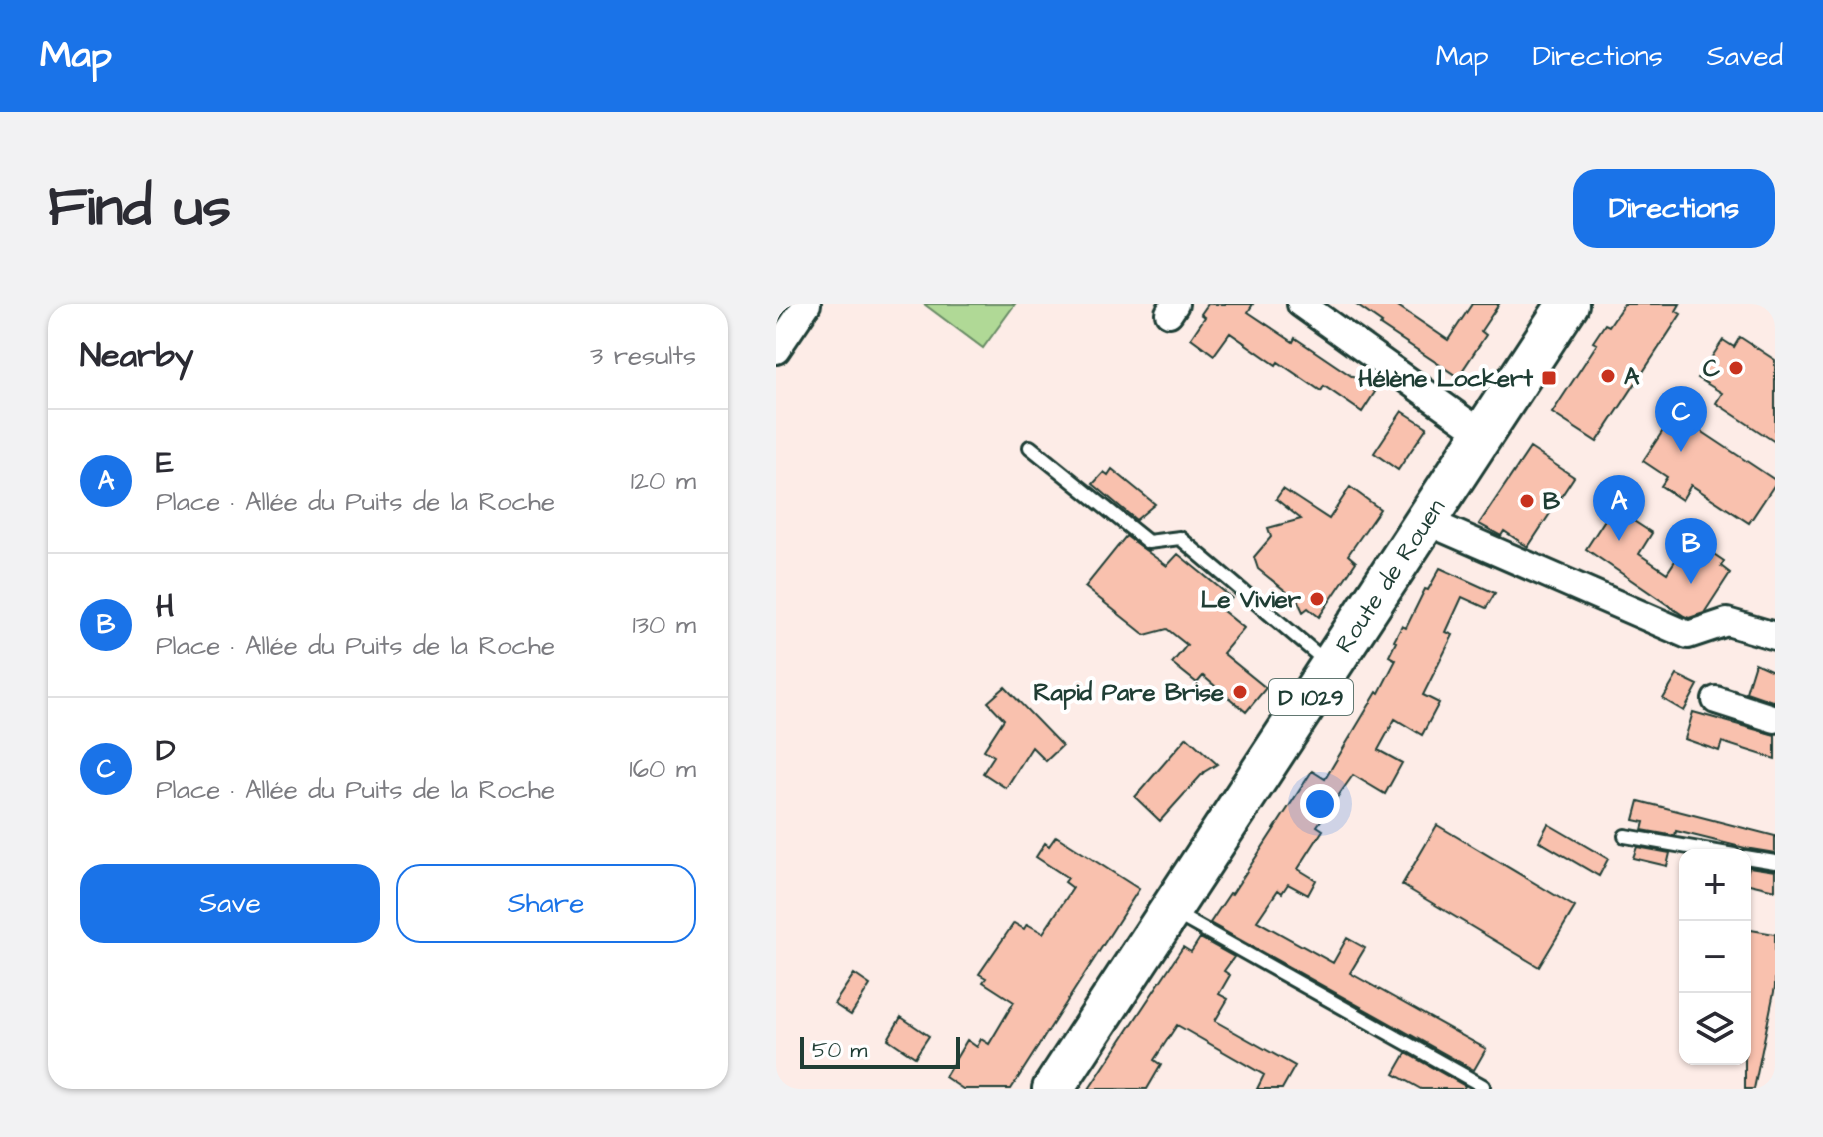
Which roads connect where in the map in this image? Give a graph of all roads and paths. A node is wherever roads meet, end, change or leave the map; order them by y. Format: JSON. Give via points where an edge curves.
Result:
{"nodes":[{"id":1,"x":807,"y":304,"type":"edge"},
{"id":2,"x":1301,"y":304,"type":"edge"},
{"id":3,"x":1568,"y":304,"type":"edge"},
{"id":4,"x":776,"y":350,"type":"edge"},
{"id":5,"x":1483,"y":434,"type":"junction"},
{"id":6,"x":1030,"y":447,"type":"dead end"},
{"id":7,"x":1426,"y":521,"type":"junction"},
{"id":8,"x":1775,"y":636,"type":"edge"},
{"id":9,"x":1331,"y":666,"type":"junction"},
{"id":10,"x":1716,"y":700,"type":"dead end"},
{"id":11,"x":1775,"y":719,"type":"edge"},
{"id":12,"x":1625,"y":836,"type":"dead end"},
{"id":13,"x":1700,"y":849,"type":"edge"},
{"id":14,"x":1751,"y":858,"type":"edge"},
{"id":15,"x":1775,"y":862,"type":"edge"},
{"id":16,"x":1170,"y":910,"type":"junction"},
{"id":17,"x":1483,"y":1086,"type":"dead end"},
{"id":18,"x":1053,"y":1089,"type":"edge"}],
"edges":[{"from":1,"to":4,"type":"street"},
{"from":2,"to":5,"type":"street"},
{"from":3,"to":5,"type":"main road","name":"Route de Rouen","number":"D 1029"},
{"from":5,"to":7,"type":"main road","name":"Route de Rouen","number":"D 1029"},
{"from":6,"to":9,"type":"lane","via":[[1148,542],[1180,538]]},
{"from":7,"to":8,"type":"street","via":[[1688,635],[1727,622]]},
{"from":7,"to":9,"type":"main road","name":"Route de Rouen","number":"D 1029"},
{"from":9,"to":16,"type":"main road","name":"Route de Rouen","number":"D 1029"},
{"from":10,"to":11,"type":"street"},
{"from":12,"to":13,"type":"lane"},
{"from":14,"to":15,"type":"lane"},
{"from":16,"to":17,"type":"lane"},
{"from":16,"to":18,"type":"main road","name":"Route de Rouen","number":"D 1029"}]}
